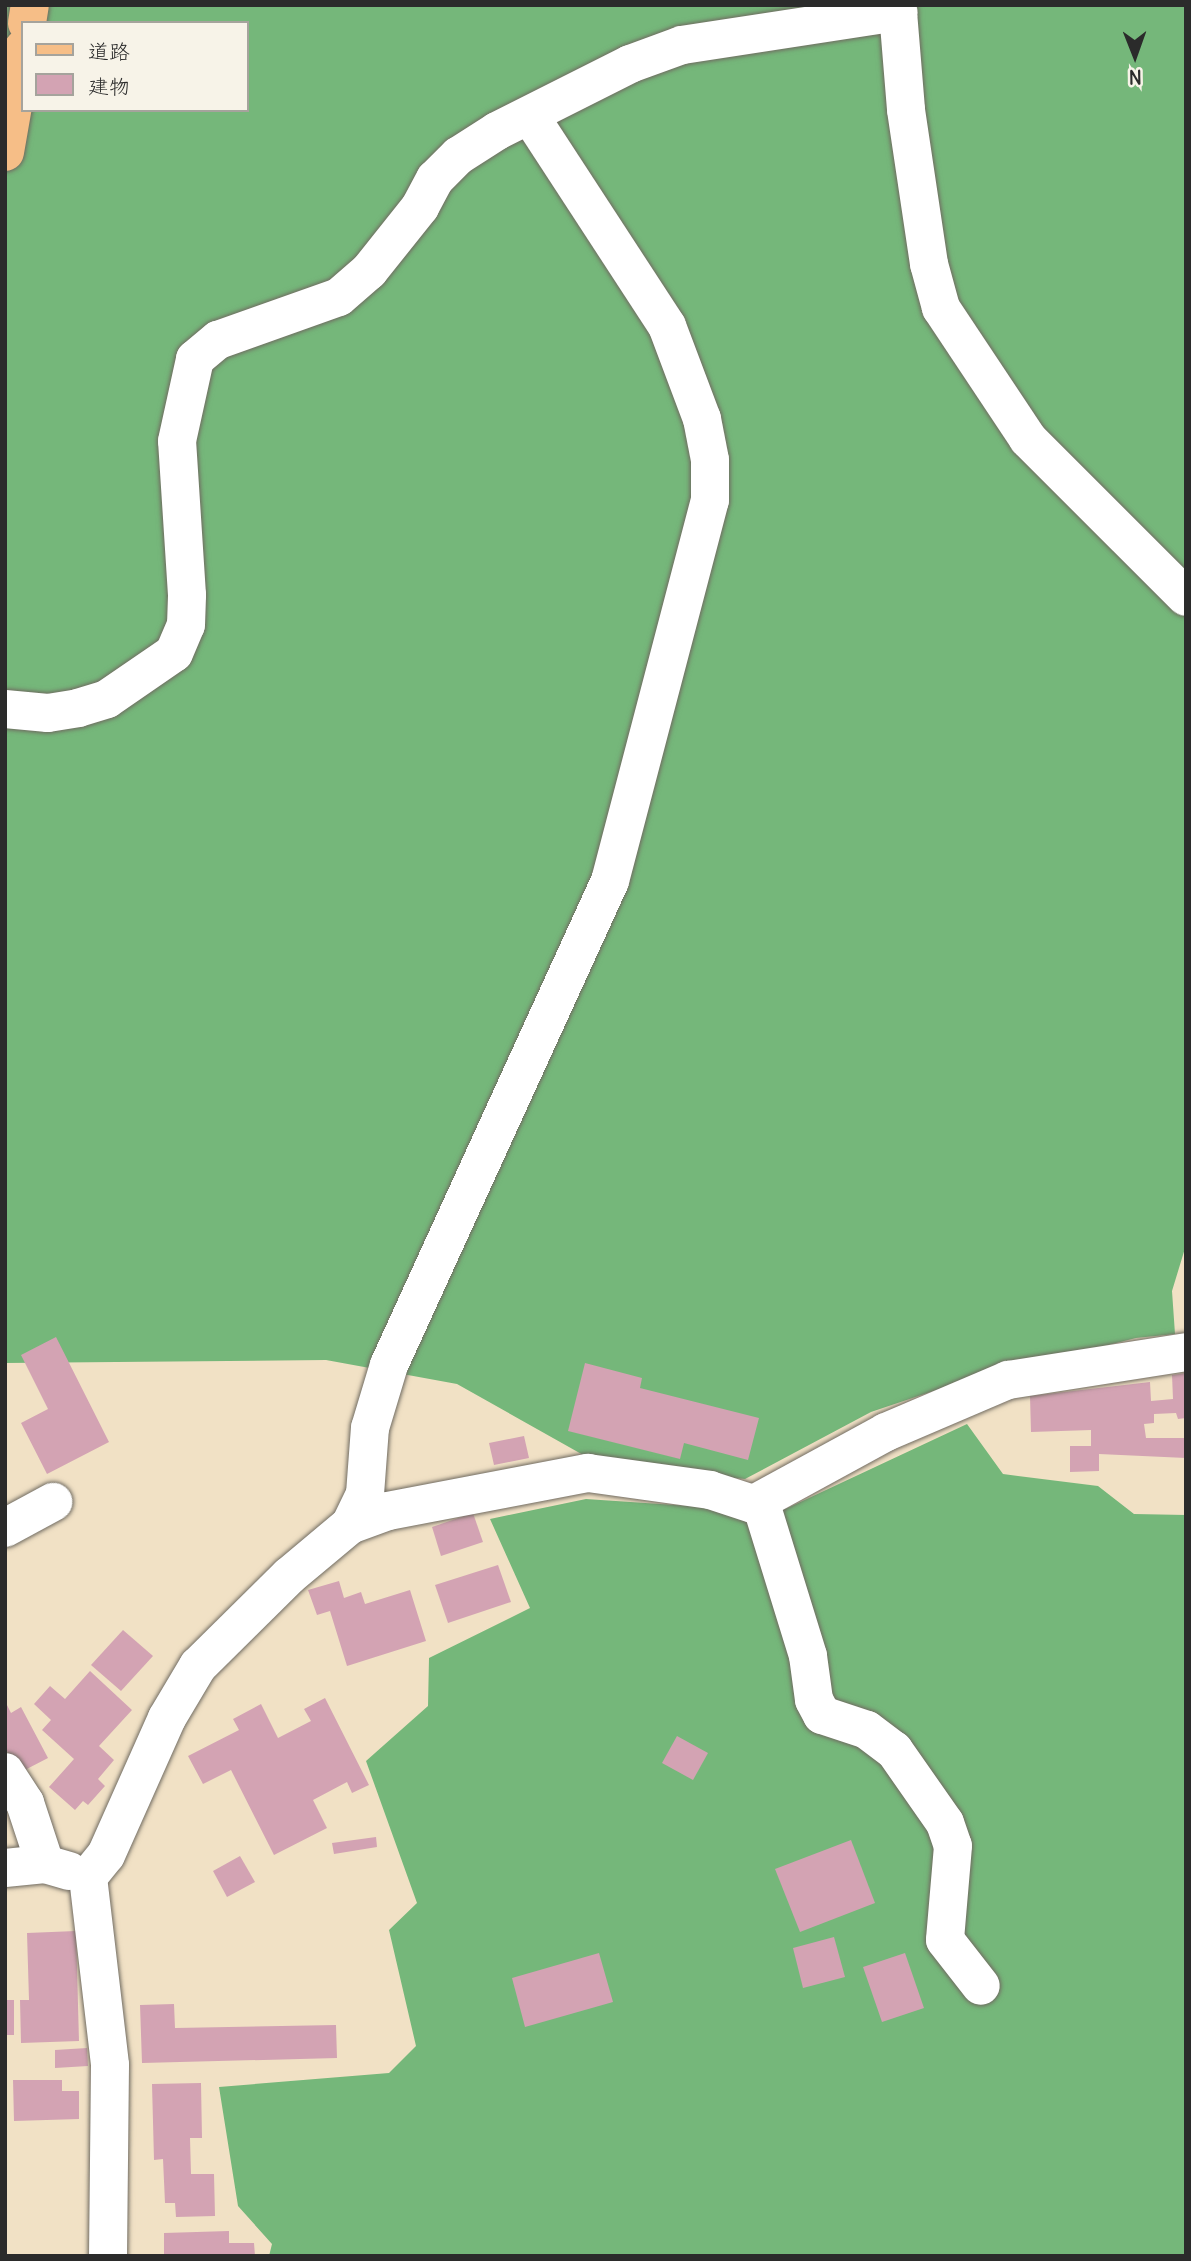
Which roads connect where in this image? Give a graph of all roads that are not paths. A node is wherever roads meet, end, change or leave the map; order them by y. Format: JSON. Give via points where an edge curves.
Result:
{"nodes":[{"id":1,"x":21,"y":60,"type":"edge"},
{"id":2,"x":530,"y":116,"type":"junction"},
{"id":3,"x":5,"y":152,"type":"edge"},
{"id":4,"x":1186,"y":597,"type":"edge"},
{"id":5,"x":5,"y":709,"type":"edge"},
{"id":6,"x":1186,"y":1352,"type":"edge"},
{"id":7,"x":53,"y":1502,"type":"dead end"},
{"id":8,"x":754,"y":1504,"type":"junction"},
{"id":9,"x":350,"y":1525,"type":"junction"},
{"id":10,"x":5,"y":1528,"type":"edge"},
{"id":11,"x":5,"y":1772,"type":"edge"},
{"id":12,"x":45,"y":1864,"type":"junction"},
{"id":13,"x":5,"y":1868,"type":"edge"},
{"id":14,"x":88,"y":1877,"type":"junction"},
{"id":15,"x":981,"y":1986,"type":"dead end"},
{"id":16,"x":108,"y":2256,"type":"edge"}],
"edges":[{"from":1,"to":3,"type":"main road"},
{"from":2,"to":4,"type":"street","via":[[630,64],[682,45],[898,12],[906,110],[929,264],[941,308],[1028,439]]},
{"from":2,"to":5,"type":"street","via":[[458,156],[435,179],[420,207],[369,271],[339,297],[218,340],[195,359],[177,441],[187,595],[186,625],[174,653],[107,699],[48,713]]},
{"from":2,"to":9,"type":"street","via":[[667,326],[702,419],[710,460],[710,500],[610,881],[389,1365],[370,1428],[365,1494]]},
{"from":6,"to":8,"type":"street","via":[[1008,1380],[886,1432]]},
{"from":7,"to":10,"type":"street"},
{"from":8,"to":9,"type":"street","via":[[710,1490],[587,1473],[388,1511]]},
{"from":8,"to":15,"type":"street","via":[[762,1507],[808,1656],[818,1708],[836,1721],[867,1730],[894,1750],[945,1823],[953,1856],[945,1940]]},
{"from":9,"to":14,"type":"street","via":[[289,1576],[198,1666],[167,1718],[106,1855]]},
{"from":11,"to":12,"type":"street","via":[[25,1803]]},
{"from":12,"to":13,"type":"street"},
{"from":12,"to":14,"type":"street"},
{"from":14,"to":16,"type":"street","via":[[110,2065]]}]}
